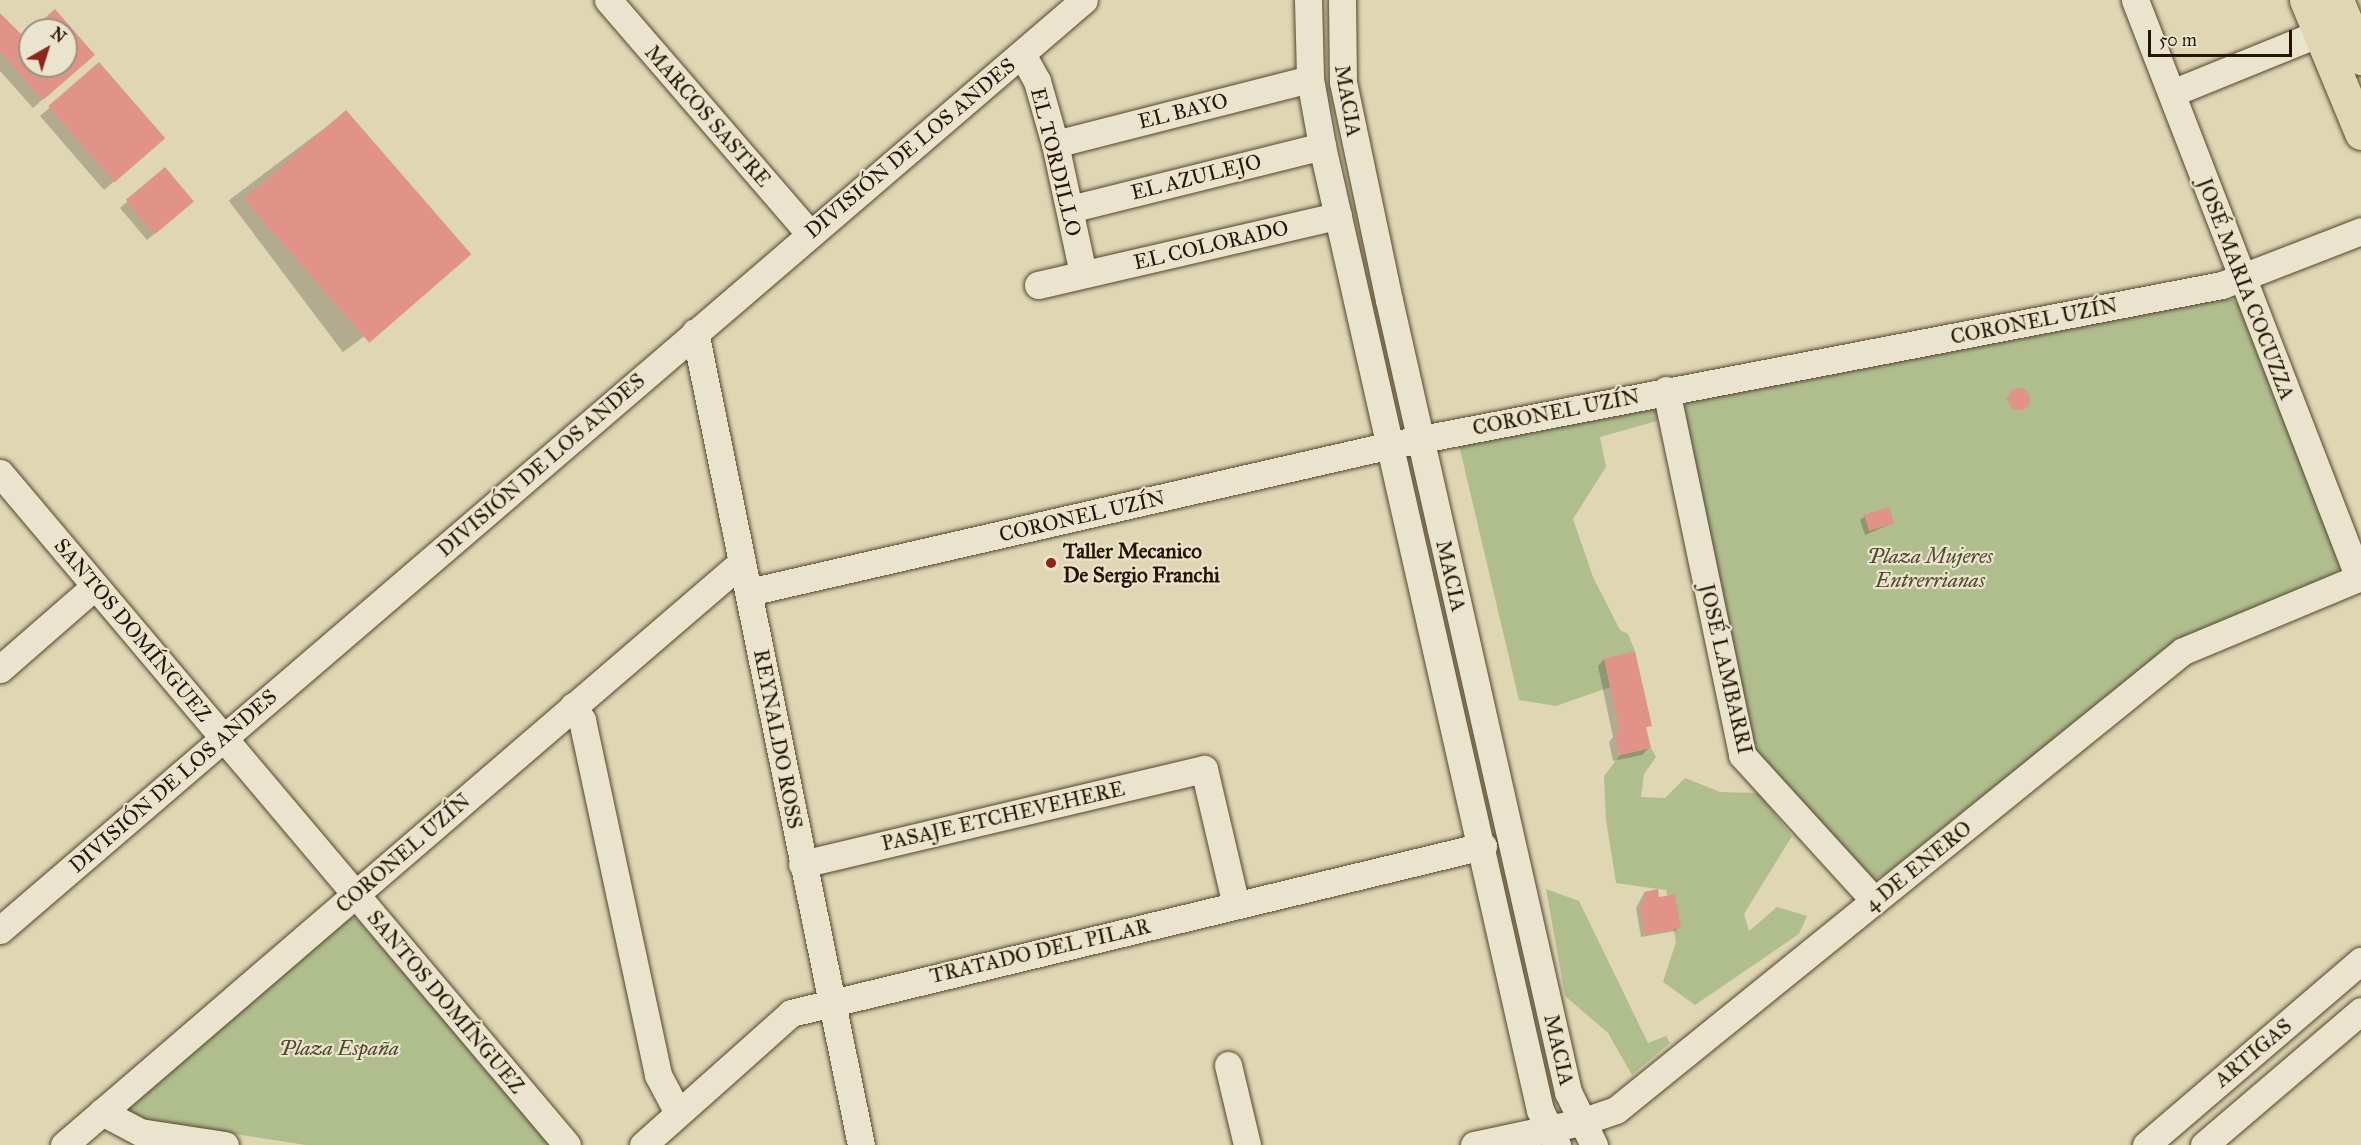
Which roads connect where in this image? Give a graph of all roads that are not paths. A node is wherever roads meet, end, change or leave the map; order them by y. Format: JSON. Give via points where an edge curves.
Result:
{"nodes":[{"id":1,"x":608,"y":0,"type":"edge"},
{"id":2,"x":1084,"y":0,"type":"edge"},
{"id":3,"x":1308,"y":0,"type":"edge"},
{"id":4,"x":1342,"y":0,"type":"edge"},
{"id":5,"x":2134,"y":0,"type":"edge"},
{"id":6,"x":2306,"y":0,"type":"edge"},
{"id":7,"x":2337,"y":0,"type":"edge"},
{"id":8,"x":2348,"y":36,"type":"edge"},
{"id":9,"x":1022,"y":54,"type":"junction"},
{"id":10,"x":1310,"y":78,"type":"junction"},
{"id":11,"x":2172,"y":93,"type":"junction"},
{"id":12,"x":2361,"y":133,"type":"edge"},
{"id":13,"x":1055,"y":144,"type":"junction"},
{"id":14,"x":1322,"y":146,"type":"junction"},
{"id":15,"x":1070,"y":209,"type":"junction"},
{"id":16,"x":1338,"y":216,"type":"junction"},
{"id":17,"x":2361,"y":231,"type":"edge"},
{"id":18,"x":809,"y":232,"type":"junction"},
{"id":19,"x":1083,"y":274,"type":"junction"},
{"id":20,"x":2241,"y":280,"type":"junction"},
{"id":21,"x":1038,"y":285,"type":"dead end"},
{"id":22,"x":695,"y":332,"type":"junction"},
{"id":23,"x":1666,"y":390,"type":"junction"},
{"id":24,"x":1420,"y":439,"type":"junction"},
{"id":25,"x":1391,"y":445,"type":"junction"},
{"id":26,"x":0,"y":473,"type":"edge"},
{"id":27,"x":742,"y":562,"type":"junction"},
{"id":28,"x":2360,"y":578,"type":"edge"},
{"id":29,"x":95,"y":586,"type":"junction"},
{"id":30,"x":749,"y":592,"type":"junction"},
{"id":31,"x":0,"y":669,"type":"edge"},
{"id":32,"x":573,"y":706,"type":"junction"},
{"id":33,"x":223,"y":738,"type":"junction"},
{"id":34,"x":1483,"y":846,"type":"junction"},
{"id":35,"x":802,"y":864,"type":"junction"},
{"id":36,"x":355,"y":895,"type":"junction"},
{"id":37,"x":1875,"y":901,"type":"junction"},
{"id":38,"x":1236,"y":905,"type":"junction"},
{"id":39,"x":0,"y":930,"type":"edge"},
{"id":40,"x":2361,"y":961,"type":"edge"},
{"id":41,"x":830,"y":1001,"type":"junction"},
{"id":42,"x":2361,"y":1011,"type":"edge"},
{"id":43,"x":1228,"y":1065,"type":"dead end"},
{"id":44,"x":102,"y":1112,"type":"junction"},
{"id":45,"x":678,"y":1113,"type":"junction"},
{"id":46,"x":1581,"y":1122,"type":"junction"},
{"id":47,"x":1552,"y":1137,"type":"edge"},
{"id":48,"x":64,"y":1145,"type":"edge"},
{"id":49,"x":225,"y":1145,"type":"edge"},
{"id":50,"x":567,"y":1145,"type":"edge"},
{"id":51,"x":643,"y":1145,"type":"edge"},
{"id":52,"x":861,"y":1145,"type":"edge"},
{"id":53,"x":1247,"y":1145,"type":"edge"},
{"id":54,"x":1474,"y":1145,"type":"edge"},
{"id":55,"x":1594,"y":1145,"type":"edge"},
{"id":56,"x":2146,"y":1145,"type":"edge"},
{"id":57,"x":2204,"y":1145,"type":"edge"}],
"edges":[{"from":1,"to":18,"type":"street","name":"MARCOS SASTRE"},
{"from":2,"to":9,"type":"street","name":"DIVISIÓN DE LOS ANDES"},
{"from":3,"to":10,"type":"street","name":"MACIA"},
{"from":4,"to":24,"type":"street","name":"MACIA","via":[[1343,82]]},
{"from":5,"to":11,"type":"street","name":"JOSÉ MARIA COCUZZA"},
{"from":6,"to":8,"type":"main road"},
{"from":7,"to":8,"type":"main road"},
{"from":8,"to":11,"type":"street"},
{"from":8,"to":12,"type":"main road"},
{"from":9,"to":13,"type":"street","name":"EL TORDILLO","via":[[1036,81]]},
{"from":9,"to":18,"type":"street","name":"DIVISIÓN DE LOS ANDES"},
{"from":10,"to":13,"type":"street","name":"EL BAYO"},
{"from":10,"to":14,"type":"street","name":"MACIA"},
{"from":11,"to":20,"type":"street","name":"JOSÉ MARIA COCUZZA"},
{"from":13,"to":15,"type":"street","name":"EL TORDILLO"},
{"from":14,"to":15,"type":"street","name":"EL AZULEJO"},
{"from":14,"to":16,"type":"street","name":"MACIA"},
{"from":15,"to":19,"type":"street","name":"EL TORDILLO"},
{"from":16,"to":19,"type":"street","name":"EL COLORADO"},
{"from":16,"to":25,"type":"street","name":"MACIA"},
{"from":17,"to":20,"type":"street","name":"CORONEL UZÍN"},
{"from":18,"to":22,"type":"street","name":"DIVISIÓN DE LOS ANDES"},
{"from":19,"to":21,"type":"street","name":"EL COLORADO"},
{"from":20,"to":23,"type":"street","name":"CORONEL UZÍN"},
{"from":20,"to":28,"type":"street","name":"JOSÉ MARIA COCUZZA"},
{"from":22,"to":27,"type":"street","name":"REYNALDO ROSS"},
{"from":22,"to":33,"type":"street","name":"DIVISIÓN DE LOS ANDES"},
{"from":23,"to":24,"type":"street","name":"CORONEL UZÍN"},
{"from":23,"to":37,"type":"street","name":"JOSÉ LAMBARRI","via":[[1742,755]]},
{"from":24,"to":25,"type":"street","name":"CORONEL UZÍN"},
{"from":24,"to":46,"type":"street","name":"MACIA","via":[[1568,1092]]},
{"from":25,"to":30,"type":"street","name":"CORONEL UZÍN"},
{"from":25,"to":34,"type":"street","name":"MACIA"},
{"from":26,"to":29,"type":"street","name":"SANTOS DOMÍNGUEZ"},
{"from":27,"to":30,"type":"street","name":"REYNALDO ROSS"},
{"from":27,"to":32,"type":"street","name":"CORONEL UZÍN"},
{"from":28,"to":37,"type":"street","name":"4 DE ENERO","via":[[2183,651]]},
{"from":29,"to":31,"type":"street"},
{"from":29,"to":33,"type":"street","name":"SANTOS DOMÍNGUEZ"},
{"from":30,"to":35,"type":"street","name":"REYNALDO ROSS"},
{"from":32,"to":36,"type":"street","name":"CORONEL UZÍN"},
{"from":32,"to":45,"type":"street","via":[[582,720],[658,1075]]},
{"from":33,"to":36,"type":"street","name":"SANTOS DOMÍNGUEZ"},
{"from":33,"to":39,"type":"street","name":"DIVISIÓN DE LOS ANDES"},
{"from":34,"to":38,"type":"street","name":"TRATADO DEL PILAR"},
{"from":34,"to":47,"type":"street","name":"MACIA"},
{"from":35,"to":38,"type":"street","name":"PASAJE ETCHEVEHERE","via":[[1204,769]]},
{"from":35,"to":41,"type":"street","name":"REYNALDO ROSS"},
{"from":36,"to":44,"type":"street","name":"CORONEL UZÍN"},
{"from":36,"to":50,"type":"street","name":"SANTOS DOMÍNGUEZ"},
{"from":37,"to":46,"type":"street","name":"4 DE ENERO","via":[[1616,1110]]},
{"from":38,"to":41,"type":"street","name":"TRATADO DEL PILAR"},
{"from":40,"to":56,"type":"street","name":"ARTIGAS"},
{"from":41,"to":45,"type":"street","name":"TRATADO DEL PILAR","via":[[791,1013],[778,1022]]},
{"from":41,"to":52,"type":"street","name":"REYNALDO ROSS"},
{"from":42,"to":57,"type":"street","name":"ARTIGAS"},
{"from":43,"to":53,"type":"street"},
{"from":44,"to":48,"type":"street","name":"CORONEL UZÍN"},
{"from":44,"to":49,"type":"street","via":[[141,1132]]},
{"from":45,"to":51,"type":"street","name":"TRATADO DEL PILAR"},
{"from":46,"to":47,"type":"street","name":"4 DE ENERO"},
{"from":46,"to":55,"type":"street","name":"MACIA"},
{"from":47,"to":54,"type":"street","name":"4 DE ENERO"}]}
